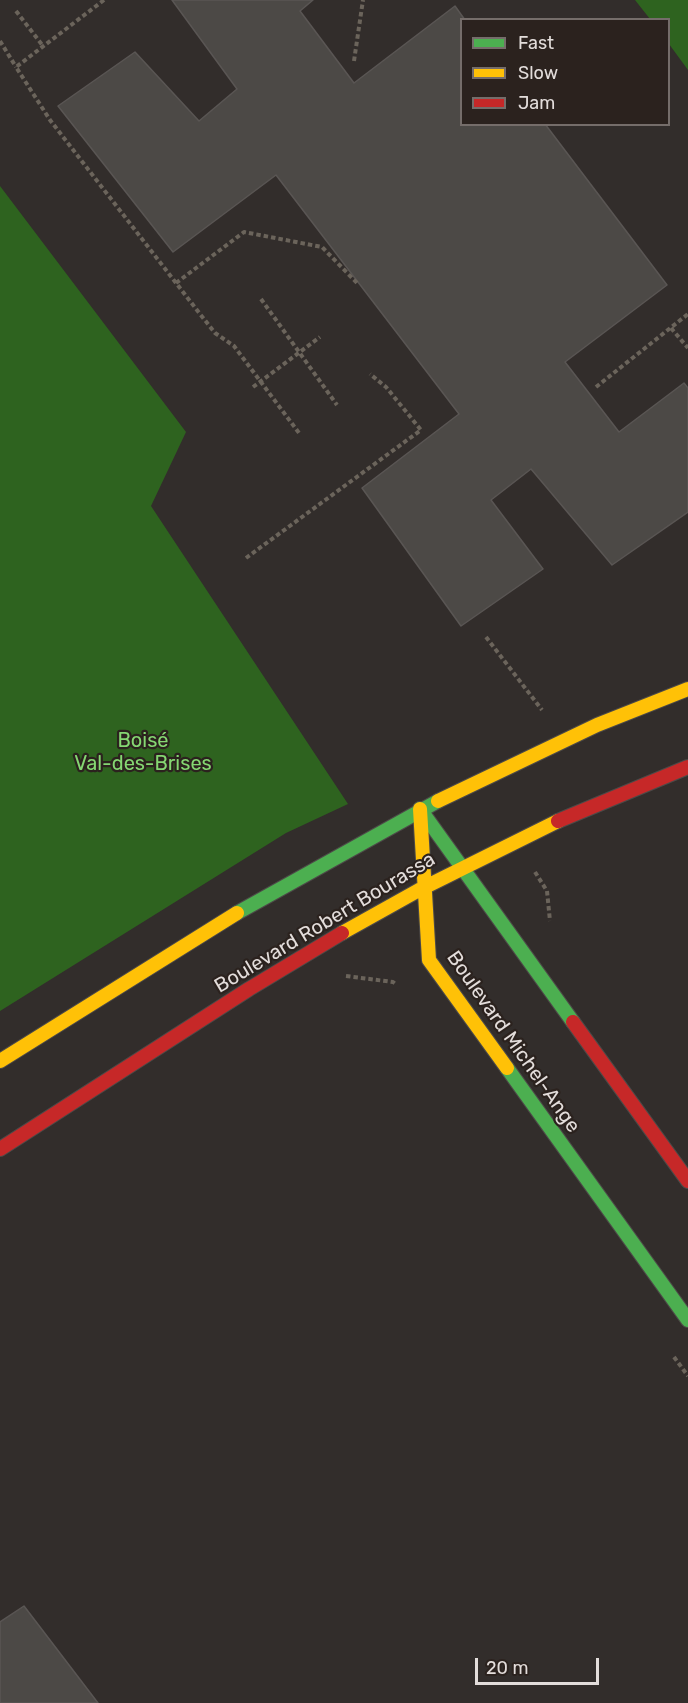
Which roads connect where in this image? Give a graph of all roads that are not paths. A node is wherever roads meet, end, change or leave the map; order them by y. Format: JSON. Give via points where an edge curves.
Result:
{"nodes":[{"id":1,"x":688,"y":689,"type":"edge"},
{"id":2,"x":688,"y":767,"type":"edge"},
{"id":3,"x":420,"y":809,"type":"junction"},
{"id":4,"x":461,"y":866,"type":"junction"},
{"id":5,"x":425,"y":885,"type":"junction"},
{"id":6,"x":0,"y":1061,"type":"edge"},
{"id":7,"x":0,"y":1149,"type":"edge"},
{"id":8,"x":688,"y":1181,"type":"edge"},
{"id":9,"x":688,"y":1320,"type":"edge"}],
"edges":[{"from":1,"to":3,"type":"street","via":[[573,735]]},
{"from":2,"to":4,"type":"street","name":"Boulevard Robert Bourassa","via":[[616,795]]},
{"from":3,"to":4,"type":"street"},
{"from":3,"to":5,"type":"street","name":"Boulevard Michel-Ange"},
{"from":3,"to":6,"type":"street","via":[[155,961]]},
{"from":4,"to":5,"type":"street","name":"Boulevard Robert Bourassa"},
{"from":4,"to":8,"type":"street"},
{"from":5,"to":7,"type":"street","name":"Boulevard Robert Bourassa","via":[[281,968]]},
{"from":5,"to":9,"type":"street","name":"Boulevard Michel-Ange","via":[[429,960]]}]}
